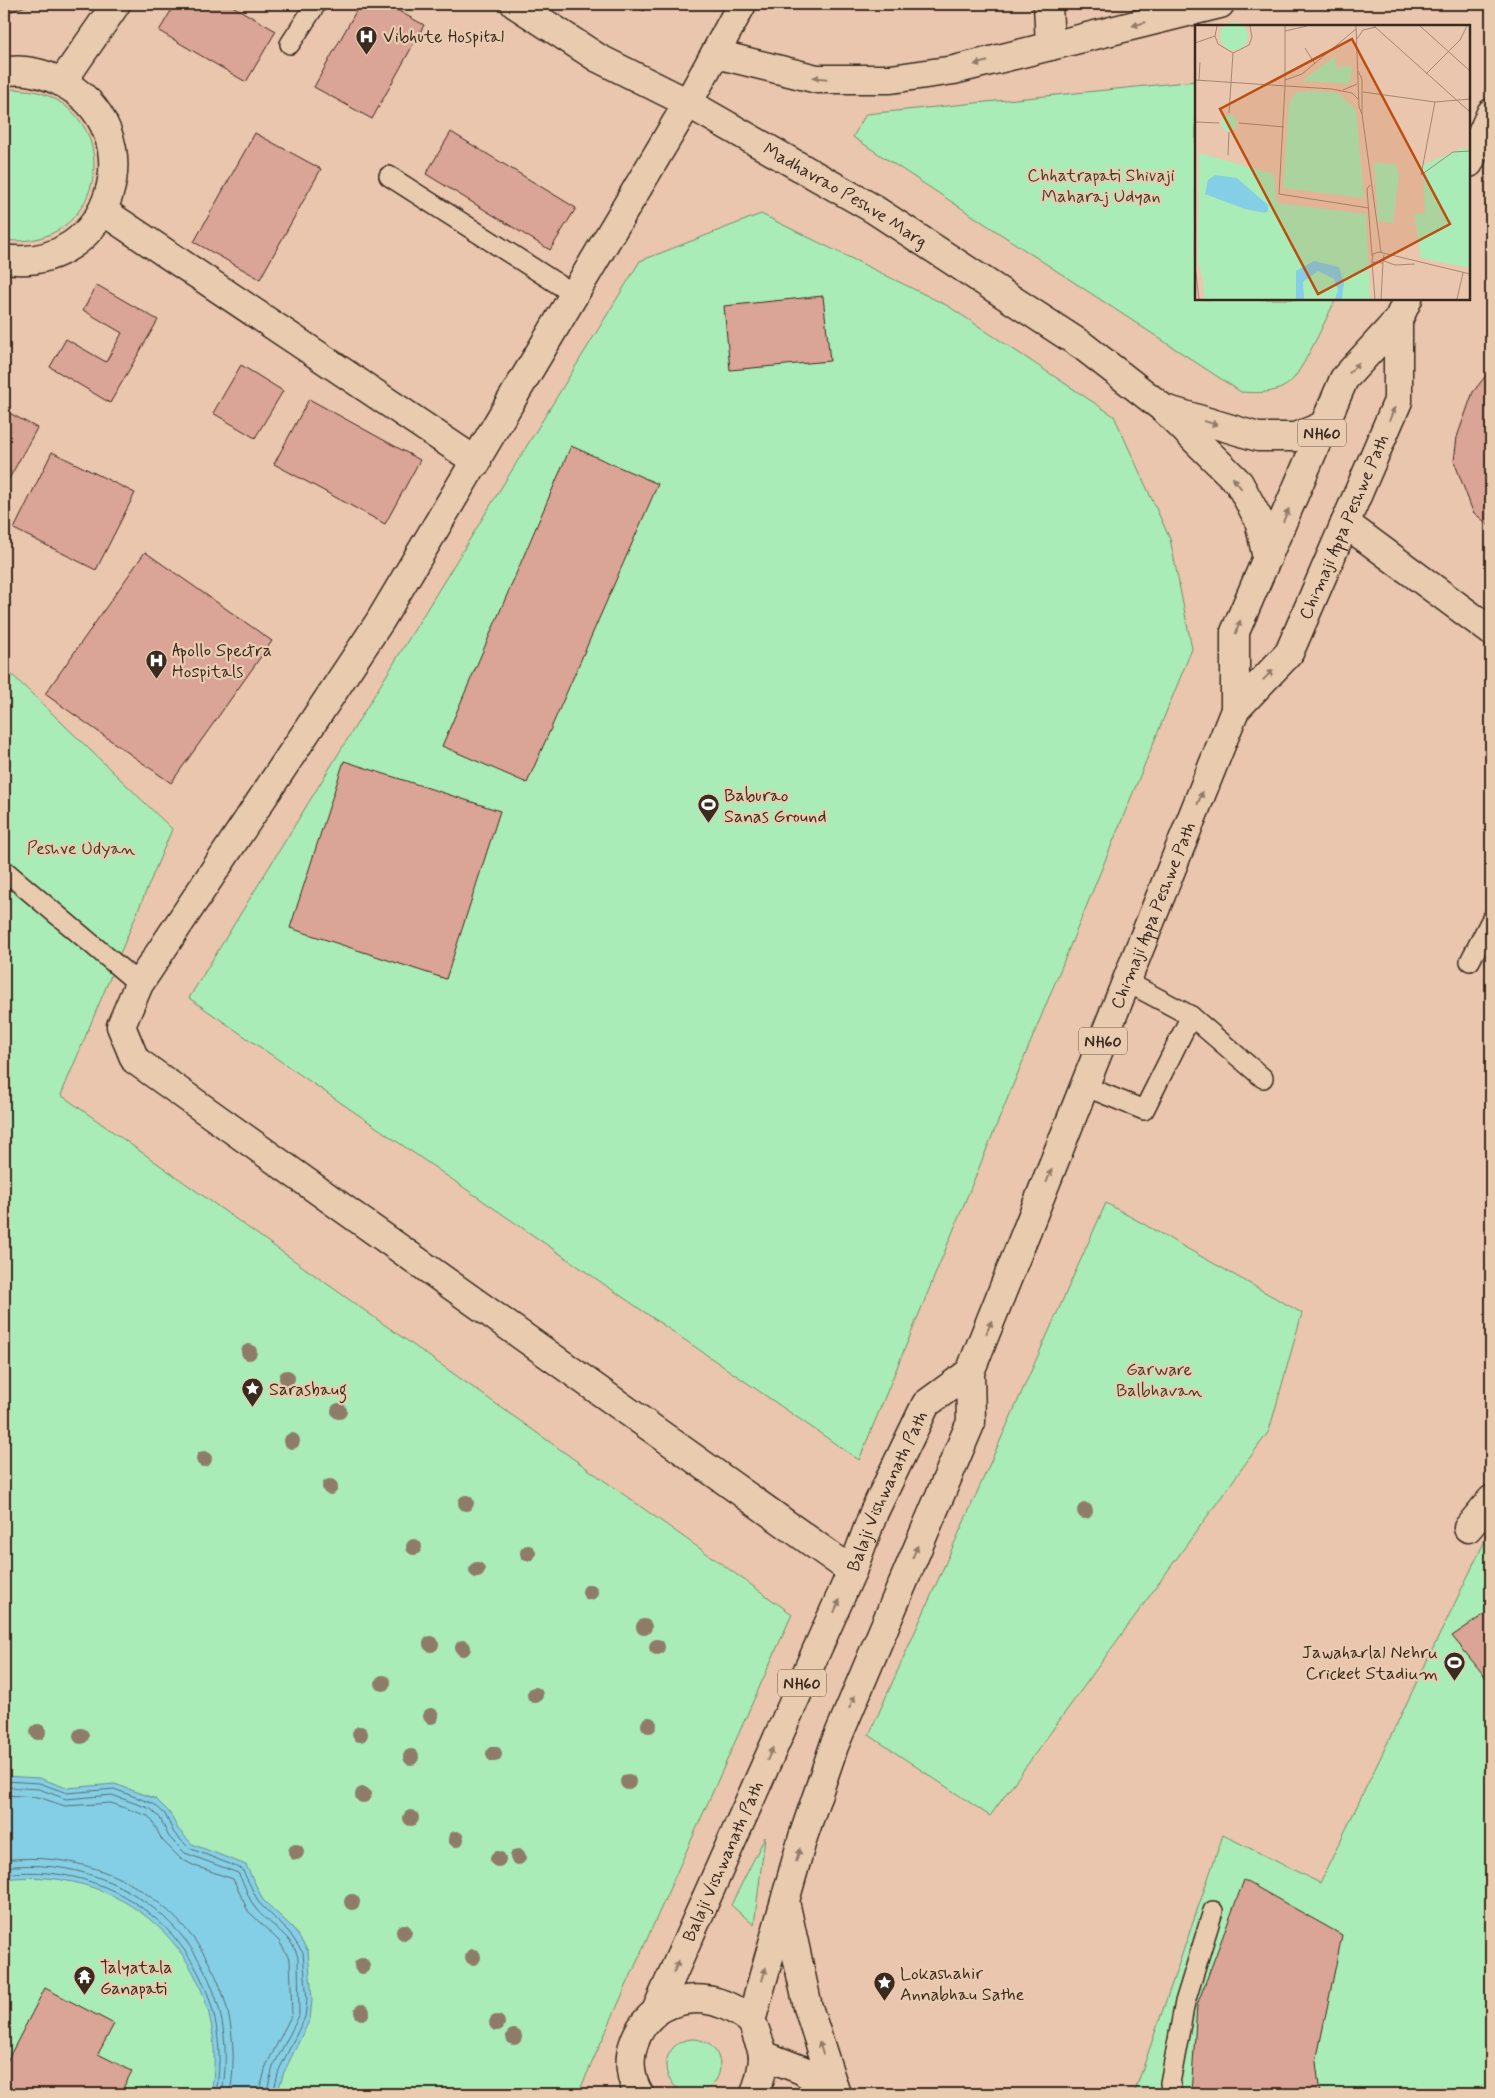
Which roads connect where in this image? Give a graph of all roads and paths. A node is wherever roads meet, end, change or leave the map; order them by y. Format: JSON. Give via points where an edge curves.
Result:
{"nodes":[{"id":1,"x":116,"y":4,"type":"edge"},
{"id":2,"x":316,"y":4,"type":"edge"},
{"id":3,"x":515,"y":4,"type":"edge"},
{"id":4,"x":742,"y":4,"type":"edge"},
{"id":5,"x":1048,"y":4,"type":"edge"},
{"id":6,"x":1220,"y":4,"type":"edge"},
{"id":7,"x":290,"y":44,"type":"dead end"},
{"id":8,"x":1050,"y":46,"type":"junction"},
{"id":9,"x":716,"y":54,"type":"junction"},
{"id":10,"x":4,"y":72,"type":"edge"},
{"id":11,"x":62,"y":82,"type":"junction"},
{"id":12,"x":688,"y":103,"type":"junction"},
{"id":13,"x":1491,"y":113,"type":"edge"},
{"id":14,"x":1470,"y":161,"type":"edge"},
{"id":15,"x":389,"y":176,"type":"dead end"},
{"id":16,"x":103,"y":211,"type":"junction"},
{"id":17,"x":4,"y":259,"type":"edge"},
{"id":18,"x":575,"y":295,"type":"junction"},
{"id":19,"x":1403,"y":310,"type":"edge"},
{"id":20,"x":1164,"y":409,"type":"junction"},
{"id":21,"x":1325,"y":425,"type":"junction"},
{"id":22,"x":477,"y":462,"type":"junction"},
{"id":23,"x":1345,"y":523,"type":"junction"},
{"id":24,"x":1267,"y":560,"type":"junction"},
{"id":25,"x":1491,"y":631,"type":"edge"},
{"id":26,"x":1235,"y":710,"type":"junction"},
{"id":27,"x":4,"y":870,"type":"edge"},
{"id":28,"x":1491,"y":920,"type":"edge"},
{"id":29,"x":1470,"y":961,"type":"dead end"},
{"id":30,"x":1127,"y":982,"type":"junction"},
{"id":31,"x":138,"y":984,"type":"junction"},
{"id":32,"x":1191,"y":1016,"type":"junction"},
{"id":33,"x":1263,"y":1078,"type":"dead end"},
{"id":34,"x":1084,"y":1086,"type":"junction"},
{"id":35,"x":970,"y":1372,"type":"junction"},
{"id":36,"x":1491,"y":1500,"type":"edge"},
{"id":37,"x":1491,"y":1524,"type":"edge"},
{"id":38,"x":852,"y":1571,"type":"junction"},
{"id":39,"x":785,"y":1902,"type":"junction"},
{"id":40,"x":1213,"y":1911,"type":"dead end"},
{"id":41,"x":656,"y":2011,"type":"junction"},
{"id":42,"x":751,"y":2021,"type":"junction"},
{"id":43,"x":763,"y":2054,"type":"junction"},
{"id":44,"x":639,"y":2094,"type":"edge"},
{"id":45,"x":755,"y":2094,"type":"edge"},
{"id":46,"x":836,"y":2094,"type":"edge"},
{"id":47,"x":1172,"y":2094,"type":"edge"}],
"edges":[{"from":1,"to":11,"type":"main road"},
{"from":2,"to":7,"type":"lane"},
{"from":3,"to":12,"type":"main road","name":"Madhavrao Peshve Marg","via":[[598,58]]},
{"from":4,"to":9,"type":"main road"},
{"from":5,"to":8,"type":"main road"},
{"from":6,"to":8,"type":"main road","one_way":true},
{"from":8,"to":9,"type":"main road","one_way":true,"via":[[954,70],[891,79],[817,79]]},
{"from":9,"to":12,"type":"main road"},
{"from":10,"to":11,"type":"main road","via":[[46,74]]},
{"from":11,"to":16,"type":"main road","via":[[76,90],[99,114],[112,145],[113,179]]},
{"from":12,"to":18,"type":"main road"},
{"from":12,"to":20,"type":"main road","name":"Madhavrao Peshve Marg","via":[[872,208],[1083,346]]},
{"from":13,"to":14,"type":"main road"},
{"from":15,"to":18,"type":"lane"},
{"from":16,"to":17,"type":"main road","via":[[83,237],[55,255],[22,262]]},
{"from":16,"to":22,"type":"main road"},
{"from":18,"to":22,"type":"main road"},
{"from":21,"to":19,"type":"main road","name":"Chimaji Appa Peshwe Path","number":"NH60","one_way":true,"via":[[1344,379]]},
{"from":23,"to":19,"type":"main road","name":"Chimaji Appa Peshwe Path","number":"NH60","one_way":true,"via":[[1398,401]]},
{"from":20,"to":21,"type":"main road","name":"Madhavrao Peshve Marg","one_way":true,"via":[[1258,437],[1296,437]]},
{"from":24,"to":20,"type":"main road","name":"Madhavrao Peshve Marg","one_way":true,"via":[[1259,520],[1239,483]]},
{"from":24,"to":21,"type":"main road","name":"Chimaji Appa Peshwe Path","number":"NH60","one_way":true},
{"from":22,"to":31,"type":"main road","via":[[380,621]]},
{"from":23,"to":25,"type":"main road"},
{"from":26,"to":23,"type":"main road","name":"Chimaji Appa Peshwe Path","number":"NH60","one_way":true,"via":[[1289,653]]},
{"from":26,"to":24,"type":"main road","name":"Chimaji Appa Peshwe Path","number":"NH60","one_way":true,"via":[[1235,632]]},
{"from":30,"to":26,"type":"main road","name":"Chimaji Appa Peshwe Path","number":"NH60","one_way":true},
{"from":27,"to":31,"type":"lane"},
{"from":28,"to":29,"type":"lane"},
{"from":30,"to":32,"type":"lane"},
{"from":30,"to":34,"type":"main road","name":"Chimaji Appa Peshwe Path","number":"NH60"},
{"from":31,"to":38,"type":"main road","via":[[121,1026],[135,1060]]},
{"from":32,"to":33,"type":"lane"},
{"from":32,"to":34,"type":"lane","via":[[1144,1110]]},
{"from":35,"to":34,"type":"main road","name":"Chimaji Appa Peshwe Path","number":"NH60","one_way":true},
{"from":35,"to":38,"type":"main road","name":"Balaji Vishwanath Path","number":"NH60","via":[[926,1404],[874,1512]]},
{"from":39,"to":35,"type":"main road","number":"NH60","one_way":true,"via":[[834,1746],[971,1422]]},
{"from":36,"to":37,"type":"main road","via":[[1468,1528]]},
{"from":41,"to":38,"type":"main road","name":"Balaji Vishwanath Path","number":"NH60","one_way":true},
{"from":42,"to":39,"type":"main road","number":"NH60","one_way":true},
{"from":46,"to":39,"type":"main road","one_way":true,"via":[[808,2007]]},
{"from":40,"to":47,"type":"lane","via":[[1185,2002],[1170,2083]]},
{"from":41,"to":42,"type":"main road","name":"Balaji Vishwanath Path","number":"NH60","via":[[673,2002],[696,1997],[718,2001]]},
{"from":41,"to":44,"type":"main road","name":"Balaji Vishwanath Path","number":"NH60","via":[[645,2022],[632,2049],[630,2064]]},
{"from":42,"to":43,"type":"main road"},
{"from":43,"to":45,"type":"main road","via":[[762,2072]]},
{"from":43,"to":46,"type":"main road","via":[[802,2070]]}]}
